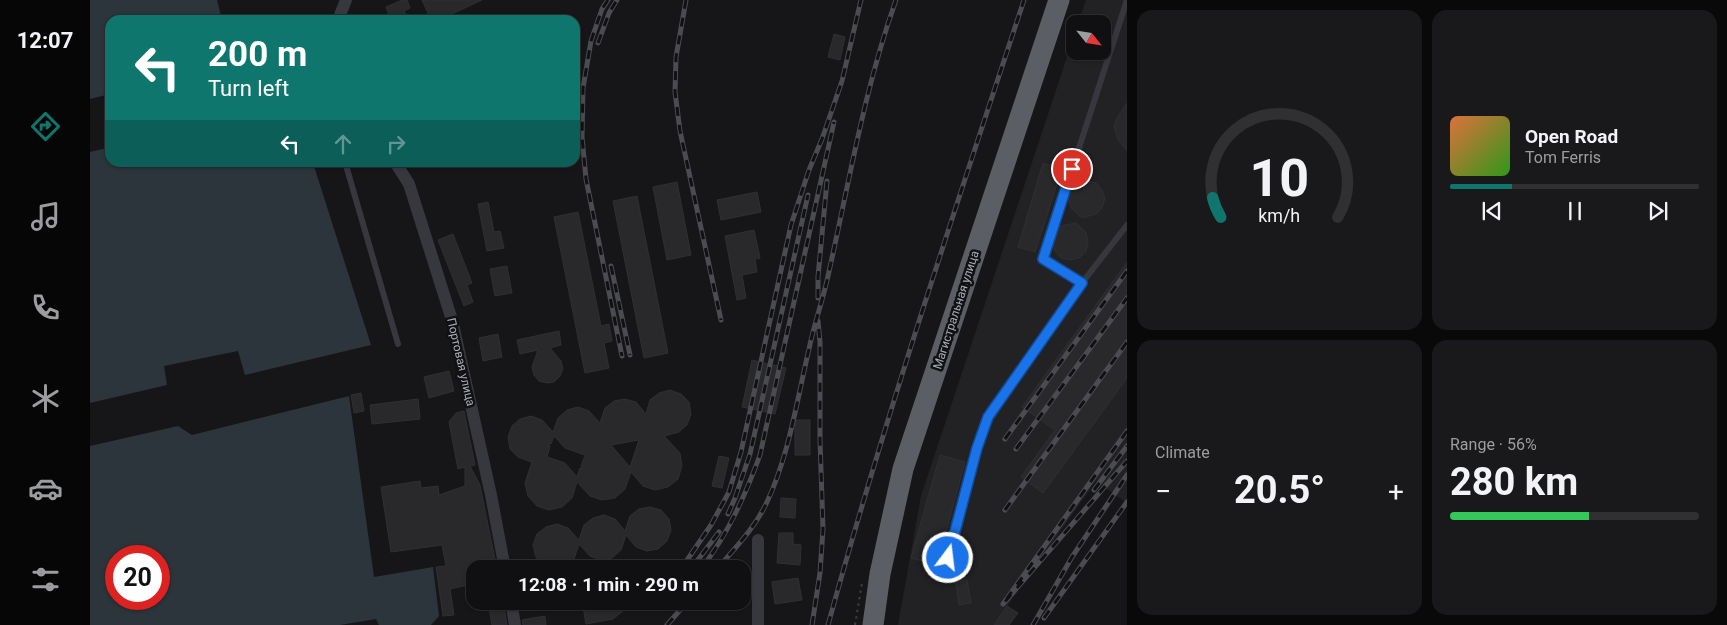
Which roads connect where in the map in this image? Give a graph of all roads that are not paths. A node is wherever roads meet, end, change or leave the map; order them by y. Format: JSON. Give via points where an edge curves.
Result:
{"nodes":[{"id":1,"x":346,"y":0,"type":"edge"},
{"id":2,"x":1059,"y":0,"type":"edge"},
{"id":3,"x":1127,"y":0,"type":"edge"},
{"id":4,"x":340,"y":15,"type":"edge"},
{"id":5,"x":346,"y":167,"type":"edge"},
{"id":6,"x":398,"y":167,"type":"edge"},
{"id":7,"x":1127,"y":224,"type":"edge"},
{"id":8,"x":1082,"y":283,"type":"junction"},
{"id":9,"x":398,"y":344,"type":"dead end"},
{"id":10,"x":758,"y":540,"type":"dead end"},
{"id":11,"x":948,"y":558,"type":"dead end"},
{"id":12,"x":503,"y":560,"type":"edge"},
{"id":13,"x":512,"y":610,"type":"edge"},
{"id":14,"x":515,"y":625,"type":"edge"},
{"id":15,"x":758,"y":625,"type":"edge"},
{"id":16,"x":873,"y":625,"type":"edge"}],
"edges":[{"from":1,"to":4,"type":"street"},
{"from":2,"to":16,"type":"highway","name":"Магистральная улица","via":[[903,469],[880,574]]},
{"from":3,"to":8,"type":"lane","via":[[1043,259]]},
{"from":5,"to":9,"type":"lane"},
{"from":6,"to":12,"type":"street","name":"Портовая улица","via":[[409,184],[452,320]]},
{"from":7,"to":8,"type":"lane"},
{"from":8,"to":11,"type":"lane","via":[[988,417]]},
{"from":10,"to":15,"type":"street"},
{"from":13,"to":14,"type":"street"}]}
